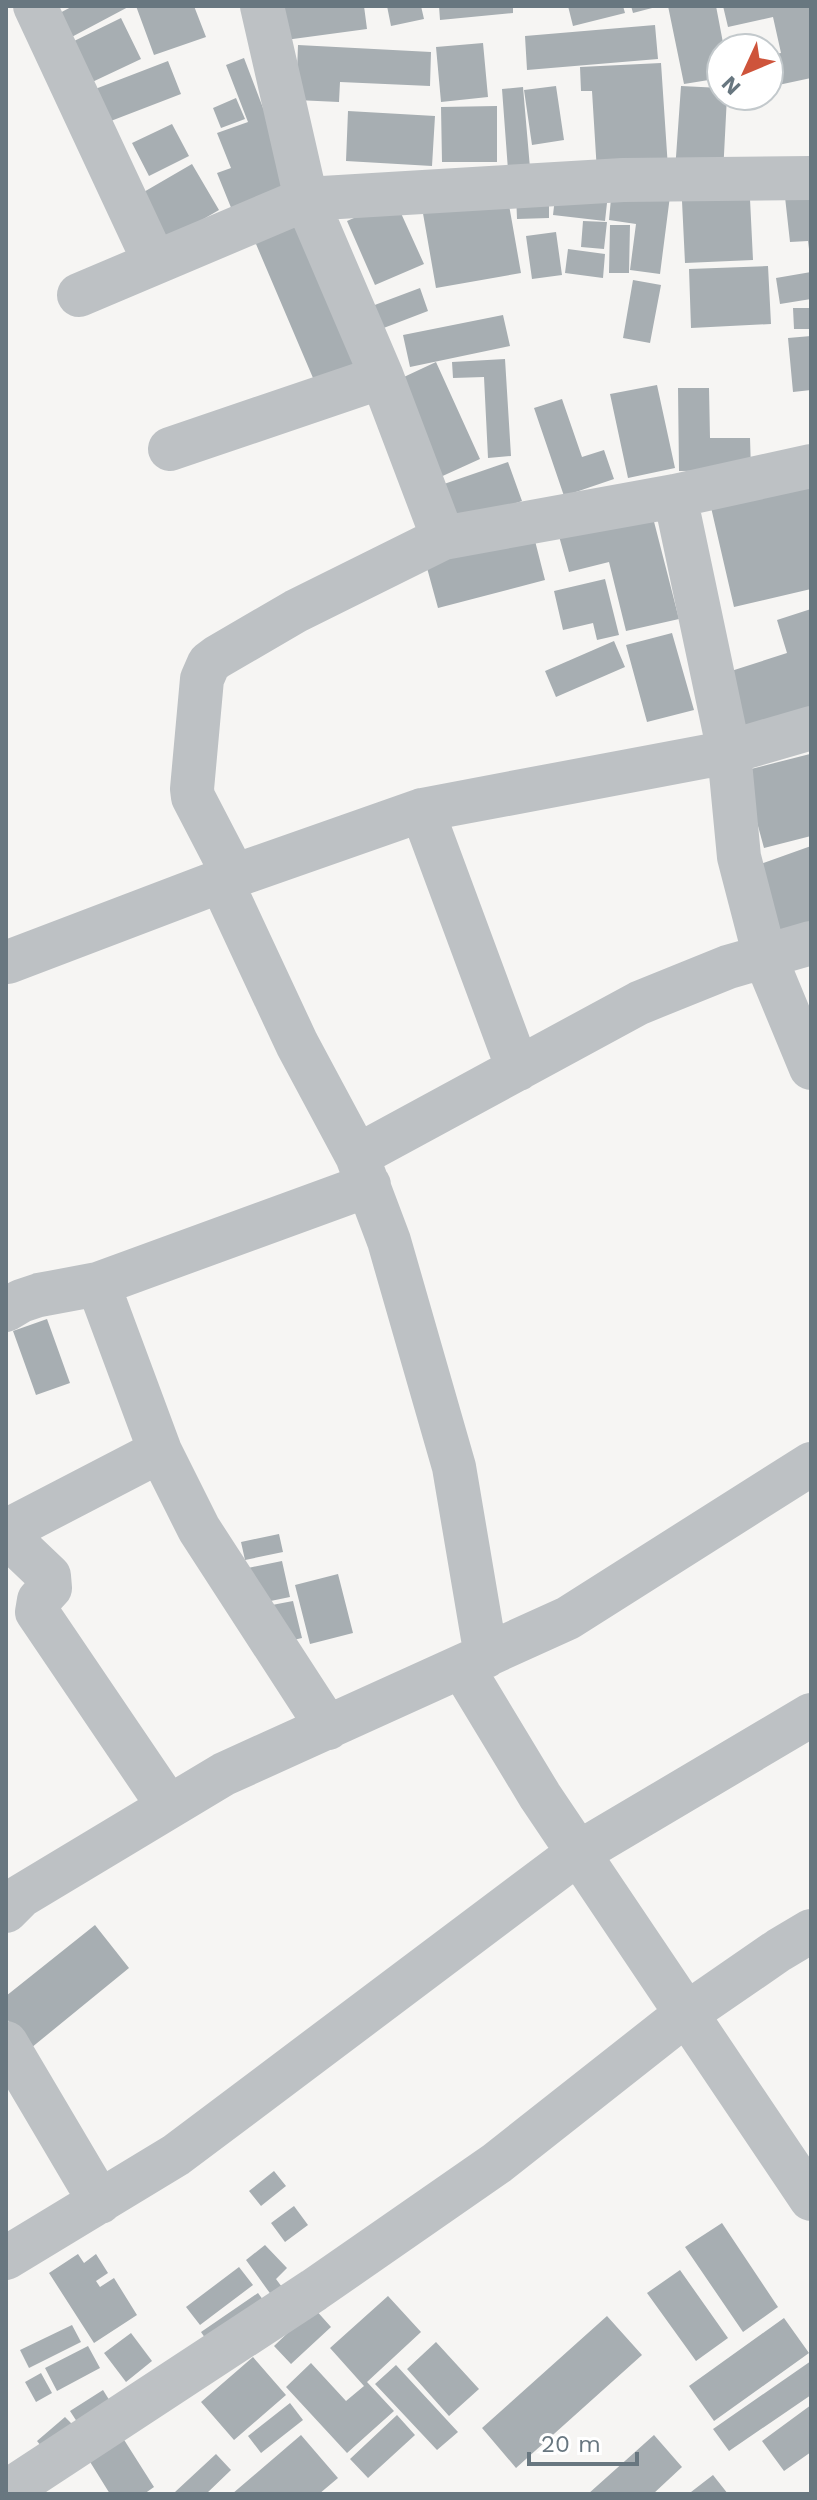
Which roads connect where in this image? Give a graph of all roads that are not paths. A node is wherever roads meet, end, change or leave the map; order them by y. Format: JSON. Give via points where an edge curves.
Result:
{"nodes":[{"id":1,"x":35,"y":6,"type":"edge"},
{"id":2,"x":262,"y":6,"type":"edge"},
{"id":3,"x":811,"y":178,"type":"edge"},
{"id":4,"x":306,"y":199,"type":"junction"},
{"id":5,"x":154,"y":261,"type":"junction"},
{"id":6,"x":79,"y":295,"type":"dead end"},
{"id":7,"x":382,"y":377,"type":"junction"},
{"id":8,"x":170,"y":449,"type":"dead end"},
{"id":9,"x":811,"y":466,"type":"edge"},
{"id":10,"x":675,"y":496,"type":"junction"},
{"id":11,"x":443,"y":538,"type":"junction"},
{"id":12,"x":811,"y":728,"type":"edge"},
{"id":13,"x":729,"y":752,"type":"junction"},
{"id":14,"x":422,"y":810,"type":"junction"},
{"id":15,"x":228,"y":879,"type":"junction"},
{"id":16,"x":811,"y":943,"type":"edge"},
{"id":17,"x":765,"y":957,"type":"junction"},
{"id":18,"x":8,"y":962,"type":"dead end"},
{"id":19,"x":811,"y":1068,"type":"edge"},
{"id":20,"x":518,"y":1069,"type":"junction"},
{"id":21,"x":363,"y":1171,"type":"junction"},
{"id":22,"x":98,"y":1284,"type":"junction"},
{"id":23,"x":6,"y":1310,"type":"edge"},
{"id":24,"x":160,"y":1451,"type":"junction"},
{"id":25,"x":809,"y":1470,"type":"edge"},
{"id":26,"x":6,"y":1533,"type":"edge"},
{"id":27,"x":474,"y":1661,"type":"junction"},
{"id":28,"x":811,"y":1715,"type":"edge"},
{"id":29,"x":328,"y":1728,"type":"junction"},
{"id":30,"x":169,"y":1807,"type":"junction"},
{"id":31,"x":578,"y":1853,"type":"junction"},
{"id":32,"x":6,"y":1911,"type":"edge"},
{"id":33,"x":811,"y":1931,"type":"edge"},
{"id":34,"x":686,"y":2014,"type":"junction"},
{"id":35,"x":6,"y":2043,"type":"edge"},
{"id":36,"x":811,"y":2199,"type":"edge"},
{"id":37,"x":100,"y":2202,"type":"junction"},
{"id":38,"x":6,"y":2258,"type":"edge"},
{"id":39,"x":6,"y":2492,"type":"edge"}],
"edges":[{"from":1,"to":5,"type":"street"},
{"from":2,"to":4,"type":"street"},
{"from":3,"to":4,"type":"street","via":[[623,180]]},
{"from":4,"to":5,"type":"street"},
{"from":4,"to":7,"type":"street"},
{"from":5,"to":6,"type":"street"},
{"from":7,"to":8,"type":"street"},
{"from":7,"to":11,"type":"street"},
{"from":9,"to":10,"type":"street"},
{"from":10,"to":11,"type":"street"},
{"from":10,"to":13,"type":"street"},
{"from":11,"to":15,"type":"street","via":[[296,611],[209,663],[202,679],[192,789]]},
{"from":12,"to":13,"type":"street"},
{"from":13,"to":14,"type":"street"},
{"from":13,"to":17,"type":"street","via":[[739,857]]},
{"from":14,"to":15,"type":"street"},
{"from":14,"to":20,"type":"street"},
{"from":15,"to":18,"type":"street"},
{"from":15,"to":21,"type":"street","via":[[297,1044]]},
{"from":16,"to":17,"type":"street"},
{"from":17,"to":19,"type":"street"},
{"from":17,"to":20,"type":"street","via":[[639,1003]]},
{"from":20,"to":21,"type":"street"},
{"from":21,"to":22,"type":"street"},
{"from":21,"to":27,"type":"street","via":[[389,1241],[454,1467]]},
{"from":22,"to":23,"type":"street","via":[[39,1295]]},
{"from":22,"to":24,"type":"street"},
{"from":24,"to":26,"type":"street"},
{"from":24,"to":29,"type":"street","via":[[199,1529]]},
{"from":25,"to":27,"type":"street","via":[[568,1618]]},
{"from":26,"to":30,"type":"street","via":[[49,1576],[50,1588],[37,1612]]},
{"from":27,"to":29,"type":"street"},
{"from":27,"to":31,"type":"street","via":[[540,1796]]},
{"from":28,"to":31,"type":"street"},
{"from":29,"to":30,"type":"street","via":[[224,1774]]},
{"from":30,"to":32,"type":"street","via":[[21,1896]]},
{"from":31,"to":34,"type":"street"},
{"from":31,"to":37,"type":"street","via":[[176,2155]]},
{"from":33,"to":34,"type":"street"},
{"from":34,"to":36,"type":"street"},
{"from":34,"to":39,"type":"street","via":[[497,2163]]},
{"from":35,"to":37,"type":"street"},
{"from":37,"to":38,"type":"street"}]}
